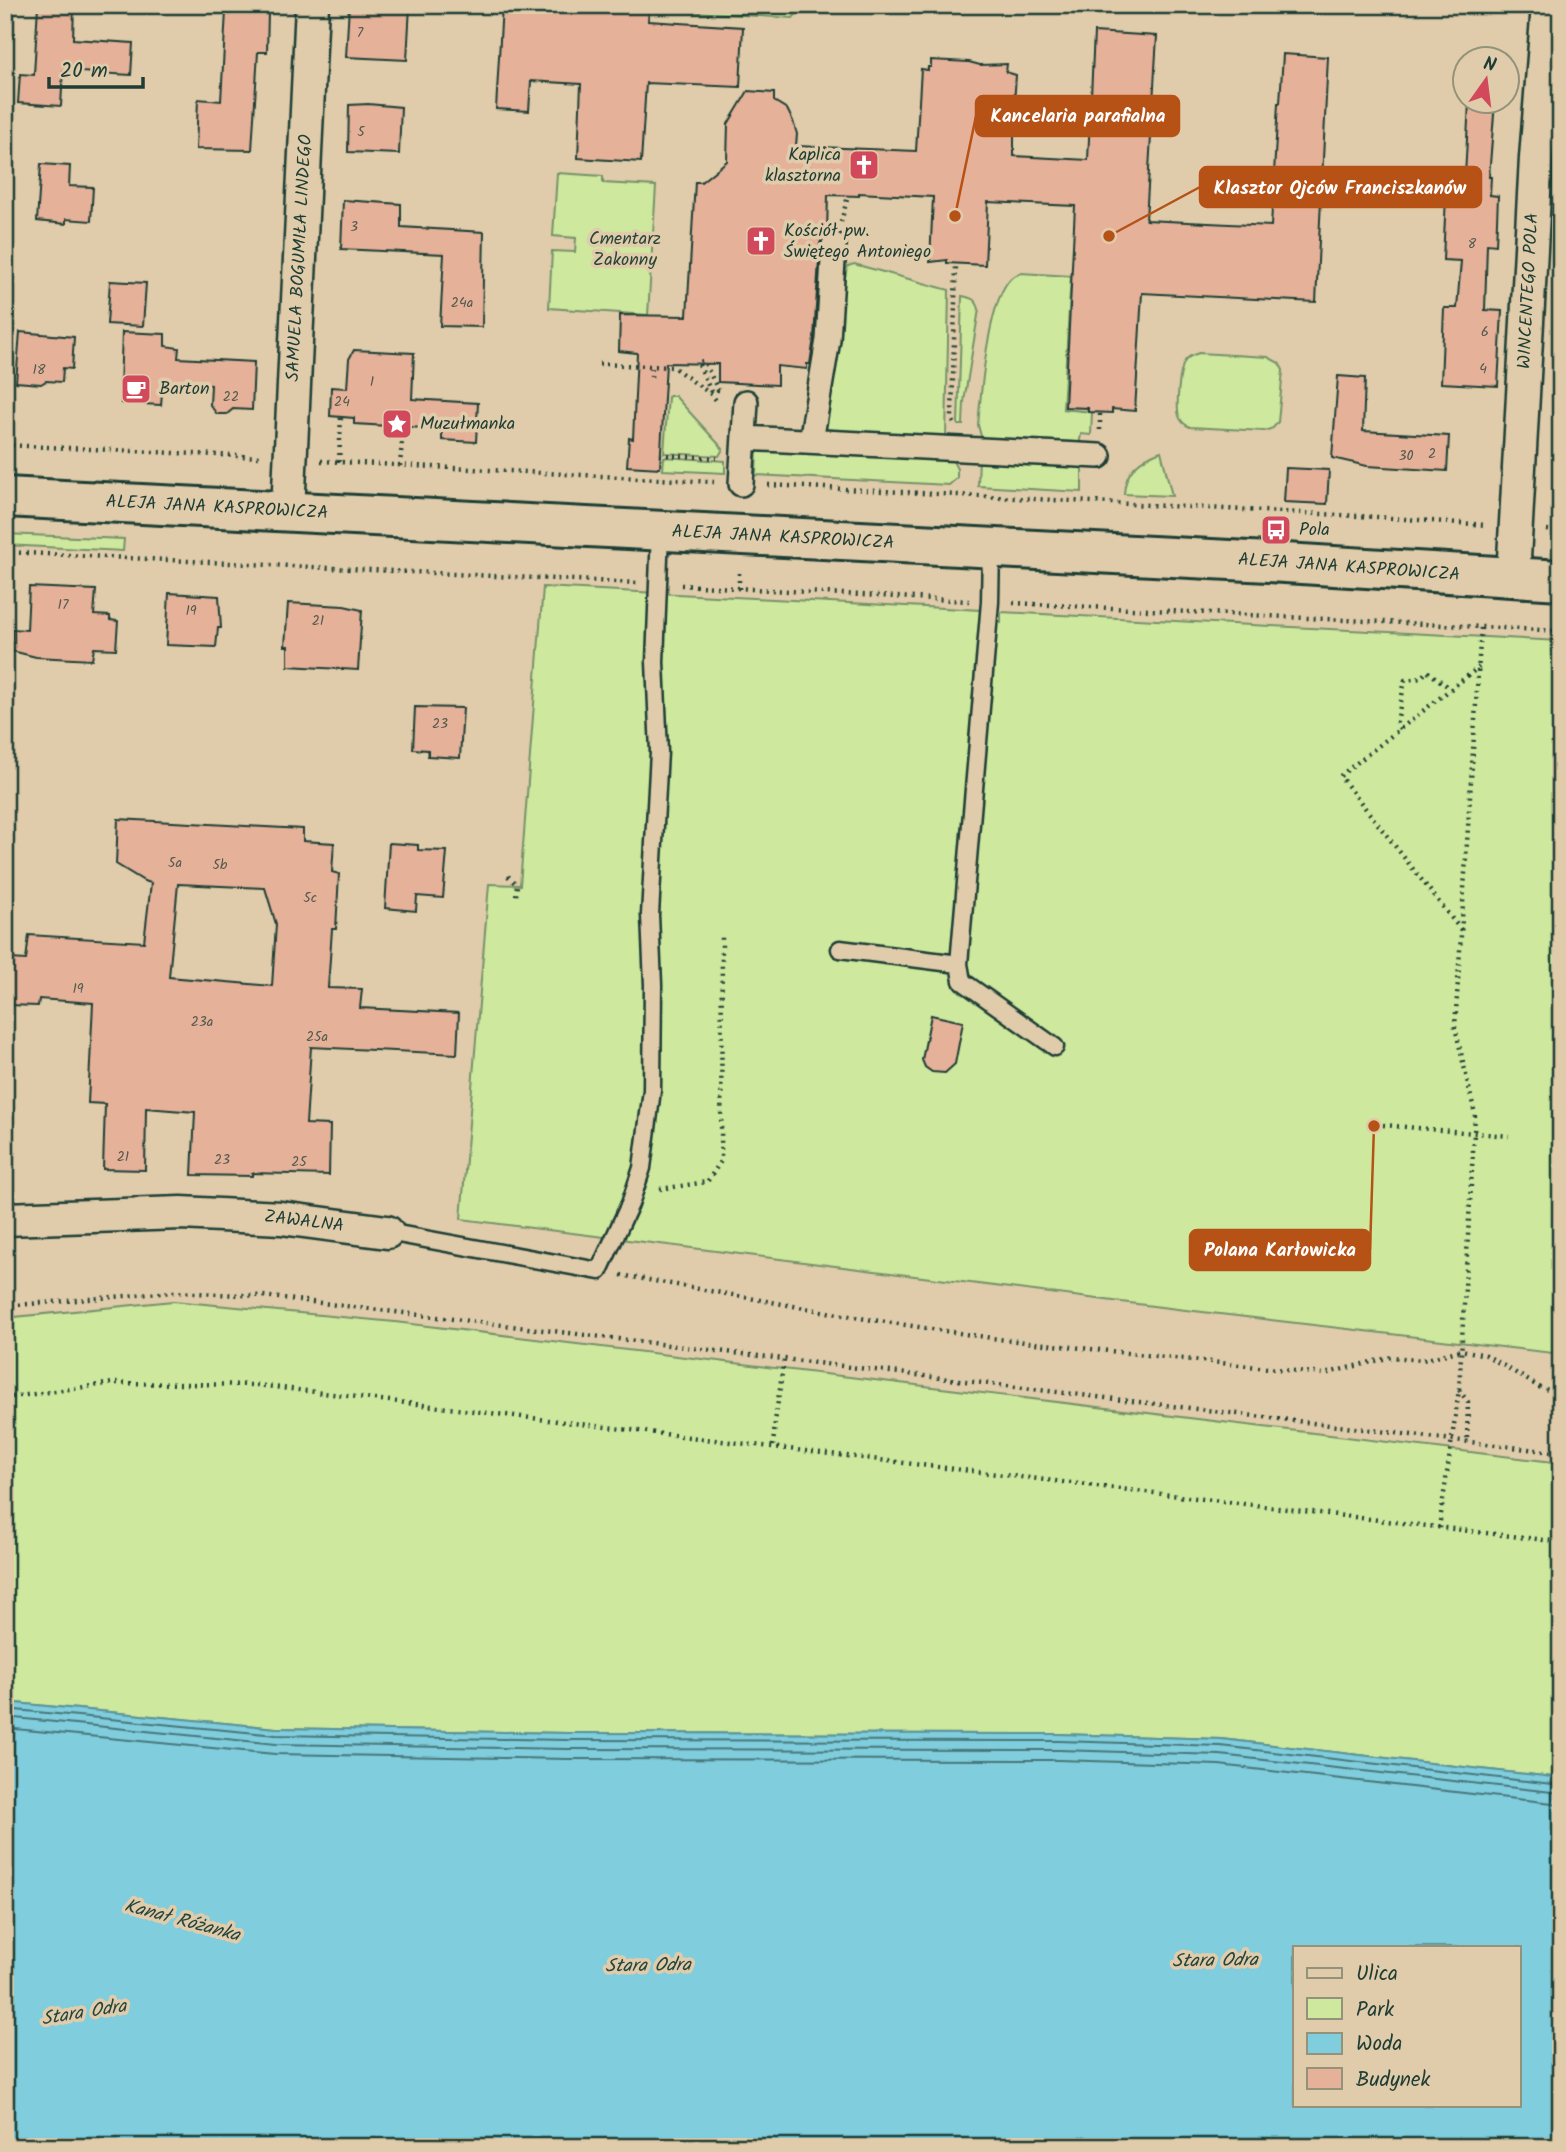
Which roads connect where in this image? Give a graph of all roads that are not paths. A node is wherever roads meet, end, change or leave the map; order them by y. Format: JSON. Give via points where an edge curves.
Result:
{"nodes":[{"id":1,"x":312,"y":5,"type":"edge"},
{"id":2,"x":1548,"y":5,"type":"edge"},
{"id":3,"x":834,"y":246,"type":"dead end"},
{"id":4,"x":746,"y":402,"type":"dead end"},
{"id":5,"x":811,"y":441,"type":"junction"},
{"id":6,"x":743,"y":448,"type":"junction"},
{"id":7,"x":1099,"y":456,"type":"dead end"},
{"id":8,"x":741,"y":484,"type":"dead end"},
{"id":9,"x":5,"y":497,"type":"edge"},
{"id":10,"x":288,"y":511,"type":"junction"},
{"id":11,"x":660,"y":531,"type":"junction"},
{"id":12,"x":991,"y":548,"type":"junction"},
{"id":13,"x":1513,"y":578,"type":"junction"},
{"id":14,"x":1561,"y":580,"type":"edge"},
{"id":15,"x":840,"y":949,"type":"dead end"},
{"id":16,"x":959,"y":964,"type":"junction"},
{"id":17,"x":1055,"y":1047,"type":"dead end"},
{"id":18,"x":5,"y":1219,"type":"edge"},
{"id":19,"x":387,"y":1232,"type":"joint"}],
"edges":[{"from":1,"to":10,"type":"street","name":"SAMUELA BOGUMIŁA LINDEGO"},
{"from":2,"to":13,"type":"street","name":"WINCENTEGO POLA"},
{"from":3,"to":5,"type":"street","via":[[828,340]]},
{"from":4,"to":6,"type":"street"},
{"from":5,"to":6,"type":"street"},
{"from":5,"to":7,"type":"street"},
{"from":6,"to":8,"type":"street"},
{"from":9,"to":10,"type":"street","name":"ALEJA JANA KASPROWICZA"},
{"from":10,"to":11,"type":"street","name":"ALEJA JANA KASPROWICZA"},
{"from":11,"to":12,"type":"street","name":"ALEJA JANA KASPROWICZA"},
{"from":11,"to":19,"type":"lane","name":"ZAWALNA","via":[[655,662],[659,752],[650,915],[652,1090],[642,1168],[630,1204],[599,1271]]},
{"from":12,"to":13,"type":"street","name":"ALEJA JANA KASPROWICZA"},
{"from":12,"to":16,"type":"lane"},
{"from":13,"to":14,"type":"street","name":"ALEJA JANA KASPROWICZA"},
{"from":15,"to":16,"type":"lane"},
{"from":16,"to":17,"type":"lane","via":[[962,981]]},
{"from":18,"to":19,"type":"street","name":"ZAWALNA","via":[[181,1213],[281,1218]]}]}
